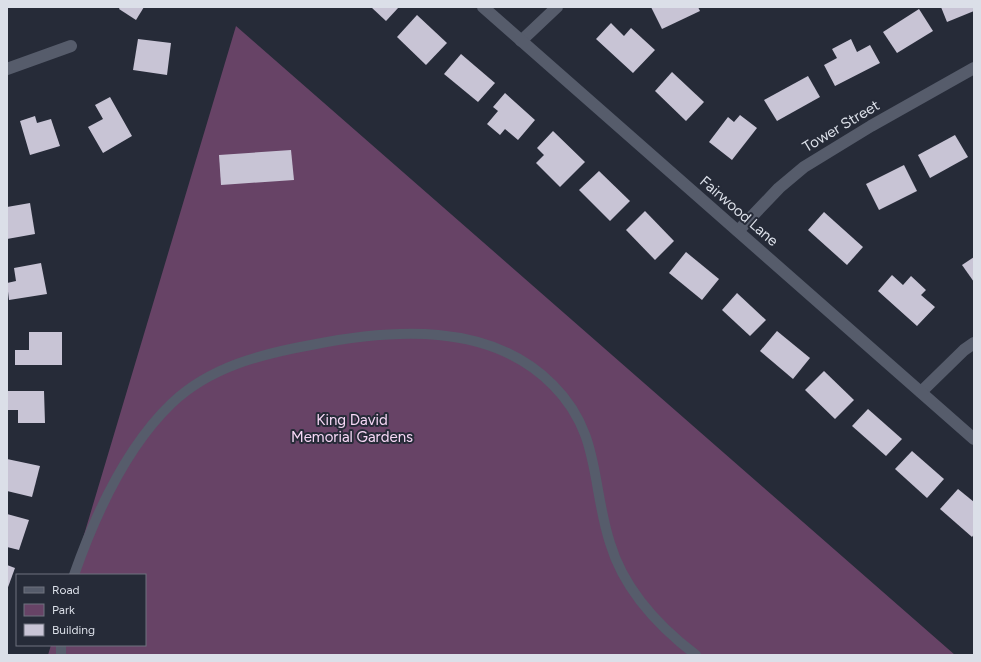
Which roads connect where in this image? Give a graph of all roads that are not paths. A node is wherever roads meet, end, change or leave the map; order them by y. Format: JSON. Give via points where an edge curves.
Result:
{"nodes":[{"id":1,"x":483,"y":7,"type":"edge"},
{"id":2,"x":557,"y":7,"type":"edge"},
{"id":3,"x":521,"y":41,"type":"junction"},
{"id":4,"x":71,"y":46,"type":"dead end"},
{"id":5,"x":974,"y":68,"type":"edge"},
{"id":6,"x":7,"y":70,"type":"edge"},
{"id":7,"x":738,"y":231,"type":"junction"},
{"id":8,"x":974,"y":343,"type":"edge"},
{"id":9,"x":921,"y":392,"type":"junction"},
{"id":10,"x":974,"y":438,"type":"edge"},
{"id":11,"x":74,"y":574,"type":"edge"},
{"id":12,"x":696,"y":655,"type":"edge"}],
"edges":[{"from":1,"to":3,"type":"street","name":"Fairwood Lane"},
{"from":2,"to":3,"type":"street"},
{"from":3,"to":7,"type":"street","name":"Fairwood Lane"},
{"from":4,"to":6,"type":"street"},
{"from":5,"to":7,"type":"street","name":"Tower Street","via":[[804,167],[779,188]]},
{"from":7,"to":9,"type":"street","name":"Fairwood Lane"},
{"from":8,"to":9,"type":"street"},
{"from":9,"to":10,"type":"street","name":"Fairwood Lane"},
{"from":11,"to":12,"type":"lane","via":[[107,498],[141,437],[174,401],[214,373],[238,363],[284,350],[335,340],[410,333],[446,336],[471,340],[499,349],[525,362],[553,384],[569,403],[591,449],[605,525],[620,570],[636,596],[655,619]]}]}
